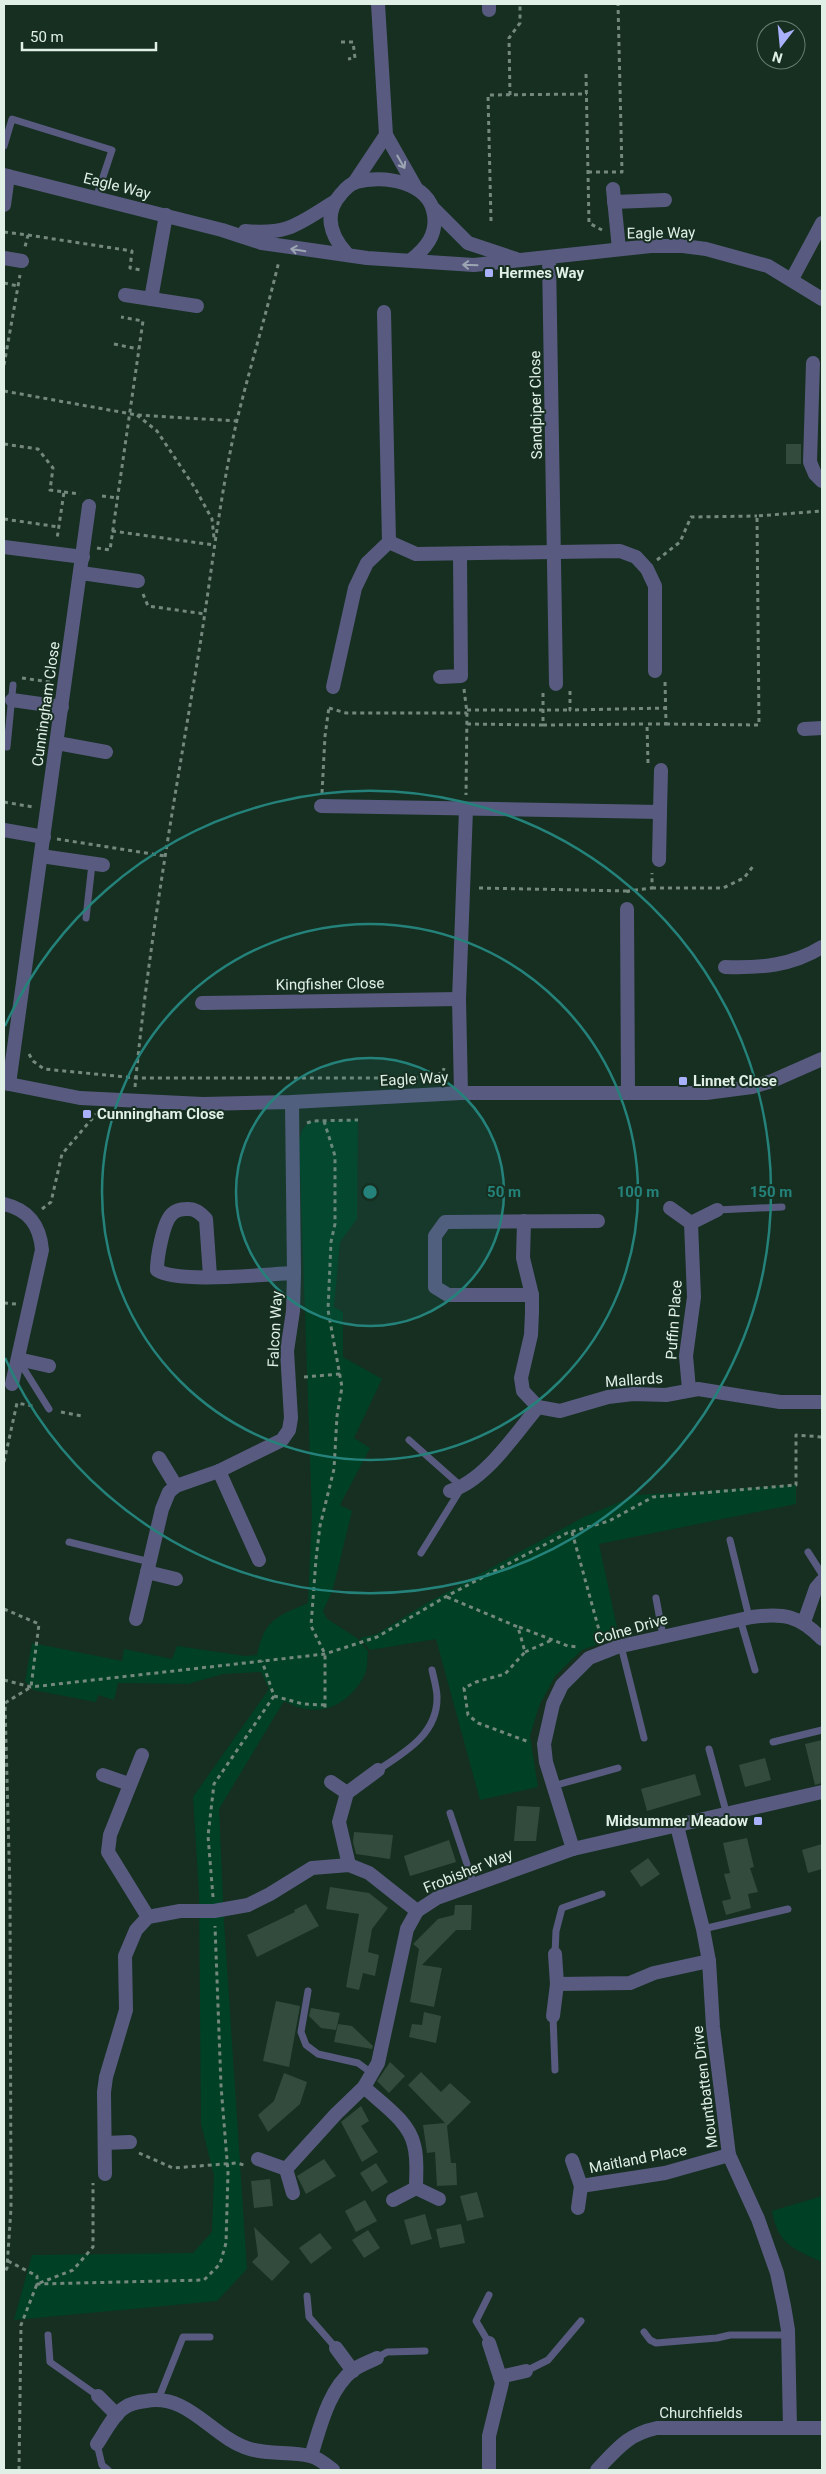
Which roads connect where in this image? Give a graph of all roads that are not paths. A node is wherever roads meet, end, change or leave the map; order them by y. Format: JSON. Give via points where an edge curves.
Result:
{"nodes":[{"id":1,"x":378,"y":4,"type":"edge"},
{"id":2,"x":386,"y":136,"type":"junction"},
{"id":3,"x":4,"y":146,"type":"edge"},
{"id":4,"x":6,"y":175,"type":"edge"},
{"id":5,"x":354,"y":183,"type":"junction"},
{"id":6,"x":416,"y":188,"type":"junction"},
{"id":7,"x":96,"y":198,"type":"junction"},
{"id":8,"x":665,"y":200,"type":"dead end"},
{"id":9,"x":334,"y":202,"type":"junction"},
{"id":10,"x":4,"y":205,"type":"edge"},
{"id":11,"x":433,"y":208,"type":"junction"},
{"id":12,"x":166,"y":215,"type":"junction"},
{"id":13,"x":822,"y":223,"type":"edge"},
{"id":14,"x":222,"y":230,"type":"junction"},
{"id":15,"x":618,"y":244,"type":"junction"},
{"id":16,"x":346,"y":254,"type":"junction"},
{"id":17,"x":4,"y":258,"type":"edge"},
{"id":18,"x":549,"y":258,"type":"junction"},
{"id":19,"x":411,"y":260,"type":"junction"},
{"id":20,"x":519,"y":260,"type":"junction"},
{"id":21,"x":22,"y":261,"type":"road end"},
{"id":22,"x":792,"y":279,"type":"junction"},
{"id":23,"x":125,"y":295,"type":"dead end"},
{"id":24,"x":151,"y":299,"type":"junction"},
{"id":25,"x":822,"y":299,"type":"edge"},
{"id":26,"x":197,"y":306,"type":"dead end"},
{"id":27,"x":384,"y":312,"type":"dead end"},
{"id":28,"x":813,"y":363,"type":"dead end"},
{"id":29,"x":822,"y":481,"type":"edge"},
{"id":30,"x":89,"y":506,"type":"dead end"},
{"id":31,"x":389,"y":542,"type":"junction"},
{"id":32,"x":4,"y":547,"type":"edge"},
{"id":33,"x":555,"y":551,"type":"junction"},
{"id":34,"x":84,"y":552,"type":"junction"},
{"id":35,"x":460,"y":555,"type":"junction"},
{"id":36,"x":81,"y":573,"type":"junction"},
{"id":37,"x":138,"y":580,"type":"road end"},
{"id":38,"x":655,"y":671,"type":"road end"},
{"id":39,"x":440,"y":677,"type":"dead end"},
{"id":40,"x":563,"y":684,"type":"road end"},
{"id":41,"x":13,"y":685,"type":"dead end"},
{"id":42,"x":333,"y":687,"type":"road end"},
{"id":43,"x":12,"y":700,"type":"junction"},
{"id":44,"x":62,"y":707,"type":"junction"},
{"id":45,"x":822,"y":728,"type":"edge"},
{"id":46,"x":804,"y":729,"type":"dead end"},
{"id":47,"x":57,"y":743,"type":"junction"},
{"id":48,"x":7,"y":746,"type":"dead end"},
{"id":49,"x":106,"y":752,"type":"dead end"},
{"id":50,"x":661,"y":770,"type":"road end"},
{"id":51,"x":321,"y":806,"type":"road end"},
{"id":52,"x":466,"y":809,"type":"junction"},
{"id":53,"x":660,"y":812,"type":"junction"},
{"id":54,"x":4,"y":830,"type":"edge"},
{"id":55,"x":44,"y":837,"type":"junction"},
{"id":56,"x":41,"y":856,"type":"junction"},
{"id":57,"x":659,"y":860,"type":"road end"},
{"id":58,"x":97,"y":865,"type":"joint"},
{"id":59,"x":628,"y":909,"type":"road end"},
{"id":60,"x":86,"y":918,"type":"dead end"},
{"id":61,"x":822,"y":948,"type":"edge"},
{"id":62,"x":726,"y":966,"type":"dead end"},
{"id":63,"x":458,"y":999,"type":"junction"},
{"id":64,"x":202,"y":1002,"type":"dead end"},
{"id":65,"x":822,"y":1060,"type":"edge"},
{"id":66,"x":6,"y":1084,"type":"edge"},
{"id":67,"x":461,"y":1093,"type":"junction"},
{"id":68,"x":628,"y":1094,"type":"junction"},
{"id":69,"x":292,"y":1102,"type":"junction"},
{"id":70,"x":4,"y":1204,"type":"edge"},
{"id":71,"x":782,"y":1207,"type":"dead end"},
{"id":72,"x":670,"y":1208,"type":"dead end"},
{"id":73,"x":717,"y":1210,"type":"joint"},
{"id":74,"x":598,"y":1221,"type":"dead end"},
{"id":75,"x":524,"y":1222,"type":"junction"},
{"id":76,"x":692,"y":1223,"type":"junction"},
{"id":77,"x":294,"y":1273,"type":"junction"},
{"id":78,"x":210,"y":1276,"type":"junction"},
{"id":79,"x":532,"y":1295,"type":"junction"},
{"id":80,"x":18,"y":1359,"type":"junction"},
{"id":81,"x":49,"y":1366,"type":"dead end"},
{"id":82,"x":12,"y":1384,"type":"dead end"},
{"id":83,"x":689,"y":1389,"type":"junction"},
{"id":84,"x":822,"y":1402,"type":"edge"},
{"id":85,"x":538,"y":1407,"type":"junction"},
{"id":86,"x":49,"y":1409,"type":"road end"},
{"id":87,"x":409,"y":1440,"type":"dead end"},
{"id":88,"x":159,"y":1458,"type":"dead end"},
{"id":89,"x":220,"y":1471,"type":"junction"},
{"id":90,"x":176,"y":1486,"type":"junction"},
{"id":91,"x":456,"y":1489,"type":"junction"},
{"id":92,"x":730,"y":1540,"type":"dead end"},
{"id":93,"x":69,"y":1542,"type":"dead end"},
{"id":94,"x":808,"y":1552,"type":"dead end"},
{"id":95,"x":421,"y":1553,"type":"dead end"},
{"id":96,"x":259,"y":1560,"type":"dead end"},
{"id":97,"x":149,"y":1567,"type":"junction"},
{"id":98,"x":822,"y":1574,"type":"edge"},
{"id":99,"x":176,"y":1579,"type":"dead end"},
{"id":100,"x":822,"y":1581,"type":"edge"},
{"id":101,"x":656,"y":1598,"type":"dead end"},
{"id":102,"x":744,"y":1618,"type":"junction"},
{"id":103,"x":136,"y":1619,"type":"dead end"},
{"id":104,"x":804,"y":1622,"type":"junction"},
{"id":105,"x":663,"y":1636,"type":"junction"},
{"id":106,"x":822,"y":1639,"type":"edge"},
{"id":107,"x":621,"y":1646,"type":"junction"},
{"id":108,"x":432,"y":1670,"type":"dead end"},
{"id":109,"x":755,"y":1670,"type":"dead end"},
{"id":110,"x":822,"y":1730,"type":"edge"},
{"id":111,"x":644,"y":1738,"type":"dead end"},
{"id":112,"x":773,"y":1742,"type":"dead end"},
{"id":113,"x":708,"y":1749,"type":"dead end"},
{"id":114,"x":142,"y":1755,"type":"dead end"},
{"id":115,"x":618,"y":1768,"type":"dead end"},
{"id":116,"x":378,"y":1770,"type":"joint"},
{"id":117,"x":104,"y":1775,"type":"dead end"},
{"id":118,"x":331,"y":1782,"type":"dead end"},
{"id":119,"x":130,"y":1784,"type":"junction"},
{"id":120,"x":553,"y":1786,"type":"junction"},
{"id":121,"x":822,"y":1792,"type":"edge"},
{"id":122,"x":347,"y":1793,"type":"junction"},
{"id":123,"x":450,"y":1813,"type":"dead end"},
{"id":124,"x":726,"y":1815,"type":"junction"},
{"id":125,"x":677,"y":1826,"type":"junction"},
{"id":126,"x":573,"y":1849,"type":"junction"},
{"id":127,"x":349,"y":1865,"type":"junction"},
{"id":128,"x":474,"y":1885,"type":"junction"},
{"id":129,"x":602,"y":1894,"type":"dead end"},
{"id":130,"x":788,"y":1909,"type":"dead end"},
{"id":131,"x":417,"y":1911,"type":"junction"},
{"id":132,"x":148,"y":1917,"type":"junction"},
{"id":133,"x":703,"y":1929,"type":"junction"},
{"id":134,"x":555,"y":1954,"type":"joint"},
{"id":135,"x":708,"y":1961,"type":"junction"},
{"id":136,"x":557,"y":1984,"type":"junction"},
{"id":137,"x":308,"y":1991,"type":"dead end"},
{"id":138,"x":554,"y":2016,"type":"joint"},
{"id":139,"x":555,"y":2070,"type":"dead end"},
{"id":140,"x":372,"y":2074,"type":"junction"},
{"id":141,"x":364,"y":2088,"type":"junction"},
{"id":142,"x":130,"y":2142,"type":"road end"},
{"id":143,"x":105,"y":2144,"type":"junction"},
{"id":144,"x":729,"y":2155,"type":"junction"},
{"id":145,"x":258,"y":2159,"type":"road end"},
{"id":146,"x":572,"y":2160,"type":"dead end"},
{"id":147,"x":286,"y":2169,"type":"junction"},
{"id":148,"x":105,"y":2174,"type":"road end"},
{"id":149,"x":581,"y":2186,"type":"junction"},
{"id":150,"x":416,"y":2188,"type":"junction"},
{"id":151,"x":292,"y":2193,"type":"dead end"},
{"id":152,"x":439,"y":2198,"type":"dead end"},
{"id":153,"x":393,"y":2200,"type":"dead end"},
{"id":154,"x":578,"y":2208,"type":"dead end"},
{"id":155,"x":489,"y":2295,"type":"dead end"},
{"id":156,"x":307,"y":2296,"type":"dead end"},
{"id":157,"x":581,"y":2320,"type":"dead end"},
{"id":158,"x":644,"y":2332,"type":"dead end"},
{"id":159,"x":48,"y":2335,"type":"dead end"},
{"id":160,"x":788,"y":2335,"type":"junction"},
{"id":161,"x":210,"y":2337,"type":"dead end"},
{"id":162,"x":488,"y":2343,"type":"joint"},
{"id":163,"x":336,"y":2348,"type":"joint"},
{"id":164,"x":425,"y":2351,"type":"dead end"},
{"id":165,"x":377,"y":2358,"type":"joint"},
{"id":166,"x":353,"y":2371,"type":"junction"},
{"id":167,"x":526,"y":2371,"type":"joint"},
{"id":168,"x":500,"y":2378,"type":"junction"},
{"id":169,"x":98,"y":2396,"type":"joint"},
{"id":170,"x":158,"y":2400,"type":"junction"},
{"id":171,"x":118,"y":2416,"type":"junction"},
{"id":172,"x":790,"y":2428,"type":"junction"},
{"id":173,"x":822,"y":2428,"type":"edge"},
{"id":174,"x":97,"y":2444,"type":"joint"},
{"id":175,"x":311,"y":2456,"type":"junction"},
{"id":176,"x":108,"y":2470,"type":"edge"},
{"id":177,"x":333,"y":2470,"type":"edge"},
{"id":178,"x":489,"y":2470,"type":"edge"},
{"id":179,"x":598,"y":2470,"type":"edge"}],
"edges":[{"from":1,"to":2,"type":"street"},
{"from":2,"to":5,"type":"street"},
{"from":2,"to":6,"type":"street","one_way":true},
{"from":3,"to":7,"type":"lane","via":[[12,119],[112,150]]},
{"from":4,"to":7,"type":"street","name":"Eagle Way"},
{"from":4,"to":10,"type":"street"},
{"from":5,"to":6,"type":"street","via":[[370,180],[402,182]]},
{"from":5,"to":9,"type":"street"},
{"from":6,"to":11,"type":"street","via":[[428,198]]},
{"from":7,"to":12,"type":"street","name":"Eagle Way"},
{"from":8,"to":15,"type":"street","via":[[614,196]]},
{"from":9,"to":14,"type":"street","name":"Eagle Way","via":[[290,229],[267,233]]},
{"from":9,"to":16,"type":"street","via":[[330,230]]},
{"from":11,"to":19,"type":"street","via":[[435,220],[430,241]]},
{"from":11,"to":20,"type":"street","name":"Eagle Way","via":[[468,243]]},
{"from":12,"to":14,"type":"street","name":"Eagle Way"},
{"from":12,"to":24,"type":"street"},
{"from":13,"to":22,"type":"street"},
{"from":16,"to":14,"type":"street","name":"Eagle Way","one_way":true,"via":[[262,243]]},
{"from":15,"to":18,"type":"street","name":"Eagle Way"},
{"from":15,"to":22,"type":"street","name":"Eagle Way","via":[[706,249],[768,266]]},
{"from":16,"to":19,"type":"street"},
{"from":17,"to":21,"type":"street"},
{"from":18,"to":20,"type":"street","name":"Eagle Way"},
{"from":18,"to":33,"type":"street","name":"Sandpiper Close"},
{"from":20,"to":19,"type":"street","name":"Eagle Way","one_way":true,"via":[[474,265]]},
{"from":22,"to":25,"type":"street","name":"Eagle Way"},
{"from":23,"to":24,"type":"street"},
{"from":24,"to":26,"type":"street"},
{"from":27,"to":31,"type":"street"},
{"from":28,"to":29,"type":"street","via":[[810,462]]},
{"from":30,"to":34,"type":"street","name":"Cunningham Close"},
{"from":31,"to":35,"type":"street","via":[[416,554]]},
{"from":31,"to":42,"type":"street","via":[[366,564],[355,588]]},
{"from":32,"to":34,"type":"street"},
{"from":33,"to":35,"type":"street"},
{"from":33,"to":38,"type":"street","via":[[620,551],[636,557],[647,569],[655,586]]},
{"from":33,"to":40,"type":"street","name":"Sandpiper Close"},
{"from":34,"to":36,"type":"street","name":"Cunningham Close"},
{"from":35,"to":39,"type":"street","via":[[461,676]]},
{"from":36,"to":37,"type":"street"},
{"from":36,"to":44,"type":"street","name":"Cunningham Close"},
{"from":41,"to":43,"type":"lane"},
{"from":43,"to":44,"type":"street"},
{"from":43,"to":48,"type":"lane"},
{"from":44,"to":47,"type":"street","name":"Cunningham Close"},
{"from":45,"to":46,"type":"street"},
{"from":47,"to":49,"type":"street"},
{"from":47,"to":55,"type":"street","name":"Cunningham Close"},
{"from":50,"to":53,"type":"street"},
{"from":51,"to":52,"type":"street"},
{"from":52,"to":53,"type":"street"},
{"from":52,"to":63,"type":"street"},
{"from":53,"to":57,"type":"street"},
{"from":54,"to":55,"type":"street"},
{"from":55,"to":56,"type":"street","name":"Cunningham Close"},
{"from":56,"to":58,"type":"street"},
{"from":56,"to":66,"type":"street","name":"Cunningham Close"},
{"from":58,"to":60,"type":"lane"},
{"from":59,"to":68,"type":"street"},
{"from":61,"to":62,"type":"street","via":[[776,966]]},
{"from":63,"to":64,"type":"street","name":"Kingfisher Close"},
{"from":63,"to":67,"type":"street"},
{"from":65,"to":68,"type":"street","name":"Eagle Way","via":[[781,1078],[735,1090]]},
{"from":66,"to":69,"type":"street","name":"Eagle Way","via":[[80,1098],[133,1102]]},
{"from":67,"to":68,"type":"street","name":"Eagle Way"},
{"from":67,"to":69,"type":"street","name":"Eagle Way"},
{"from":69,"to":77,"type":"street","name":"Falcon Way"},
{"from":70,"to":80,"type":"street","via":[[22,1210],[31,1218],[40,1236],[42,1250]]},
{"from":71,"to":73,"type":"lane"},
{"from":72,"to":76,"type":"street"},
{"from":73,"to":76,"type":"street"},
{"from":74,"to":75,"type":"street"},
{"from":75,"to":79,"type":"street","via":[[523,1258]]},
{"from":75,"to":79,"type":"street","via":[[446,1222],[435,1236],[435,1286],[448,1295]]},
{"from":76,"to":83,"type":"street","name":"Puffin Place","via":[[694,1297],[686,1356]]},
{"from":77,"to":78,"type":"street"},
{"from":77,"to":89,"type":"street","name":"Falcon Way","via":[[287,1351],[289,1430],[282,1440]]},
{"from":78,"to":78,"type":"street","via":[[206,1219],[191,1208],[173,1212],[165,1227],[157,1270],[176,1277]]},
{"from":79,"to":85,"type":"street","via":[[531,1335],[521,1378],[523,1391]]},
{"from":80,"to":81,"type":"street"},
{"from":80,"to":82,"type":"street"},
{"from":80,"to":86,"type":"lane"},
{"from":83,"to":84,"type":"street","name":"Mallards","via":[[780,1402]]},
{"from":83,"to":85,"type":"street","name":"Mallards","via":[[666,1395],[608,1397],[560,1411]]},
{"from":85,"to":91,"type":"street","via":[[479,1475]]},
{"from":87,"to":91,"type":"lane"},
{"from":88,"to":90,"type":"street"},
{"from":89,"to":90,"type":"street","name":"Falcon Way"},
{"from":89,"to":96,"type":"street"},
{"from":90,"to":97,"type":"street","via":[[168,1492],[162,1509]]},
{"from":91,"to":95,"type":"lane"},
{"from":92,"to":102,"type":"lane"},
{"from":93,"to":97,"type":"lane"},
{"from":94,"to":98,"type":"lane"},
{"from":97,"to":99,"type":"street"},
{"from":97,"to":103,"type":"street"},
{"from":100,"to":104,"type":"street","via":[[816,1588]]},
{"from":101,"to":105,"type":"lane"},
{"from":102,"to":104,"type":"street","name":"Colne Drive","via":[[774,1614]]},
{"from":102,"to":105,"type":"street","name":"Colne Drive"},
{"from":102,"to":109,"type":"lane"},
{"from":104,"to":106,"type":"street","name":"Colne Drive"},
{"from":105,"to":107,"type":"street","name":"Colne Drive"},
{"from":107,"to":111,"type":"lane"},
{"from":107,"to":120,"type":"street","name":"Colne Drive","via":[[589,1658],[562,1685],[553,1704],[544,1744]]},
{"from":108,"to":116,"type":"lane","via":[[437,1698],[435,1712],[425,1733],[417,1744]]},
{"from":110,"to":112,"type":"lane"},
{"from":113,"to":124,"type":"lane"},
{"from":114,"to":119,"type":"street"},
{"from":115,"to":120,"type":"lane"},
{"from":116,"to":122,"type":"street"},
{"from":117,"to":119,"type":"street"},
{"from":118,"to":122,"type":"street"},
{"from":119,"to":132,"type":"street","via":[[110,1835],[108,1852]]},
{"from":120,"to":126,"type":"street","name":"Colne Drive"},
{"from":121,"to":124,"type":"street","name":"Frobisher Way"},
{"from":122,"to":127,"type":"street","via":[[339,1822]]},
{"from":123,"to":128,"type":"lane"},
{"from":124,"to":125,"type":"street","name":"Frobisher Way"},
{"from":125,"to":126,"type":"street","name":"Frobisher Way"},
{"from":125,"to":133,"type":"street","name":"Mountbatten Drive"},
{"from":126,"to":128,"type":"street","name":"Frobisher Way"},
{"from":127,"to":131,"type":"street","via":[[369,1872]]},
{"from":127,"to":132,"type":"street","via":[[312,1868],[248,1905]]},
{"from":128,"to":131,"type":"street","name":"Frobisher Way","via":[[437,1898]]},
{"from":129,"to":134,"type":"lane","via":[[562,1908]]},
{"from":130,"to":133,"type":"lane"},
{"from":131,"to":140,"type":"street","name":"Frobisher Way","via":[[407,1929],[378,2064]]},
{"from":132,"to":143,"type":"street","via":[[136,1930],[126,1956],[126,2010],[104,2092]]},
{"from":133,"to":135,"type":"street","name":"Mountbatten Drive"},
{"from":134,"to":136,"type":"street"},
{"from":135,"to":136,"type":"street","via":[[630,1983]]},
{"from":135,"to":144,"type":"street","name":"Mountbatten Drive"},
{"from":136,"to":138,"type":"street"},
{"from":137,"to":140,"type":"lane","via":[[302,2032],[306,2045],[318,2054],[358,2063]]},
{"from":138,"to":139,"type":"lane"},
{"from":140,"to":141,"type":"street","name":"Frobisher Way"},
{"from":141,"to":147,"type":"street","name":"Frobisher Way"},
{"from":141,"to":150,"type":"street","via":[[408,2131],[414,2144]]},
{"from":142,"to":143,"type":"street"},
{"from":143,"to":148,"type":"street"},
{"from":144,"to":149,"type":"street","name":"Maitland Place","via":[[665,2173]]},
{"from":144,"to":160,"type":"street","name":"Mountbatten Drive","via":[[758,2219],[776,2273]]},
{"from":145,"to":147,"type":"street"},
{"from":146,"to":149,"type":"street","name":"Maitland Place"},
{"from":147,"to":151,"type":"street"},
{"from":149,"to":154,"type":"street","name":"Maitland Place"},
{"from":150,"to":152,"type":"street"},
{"from":150,"to":153,"type":"street"},
{"from":155,"to":162,"type":"lane","via":[[476,2321]]},
{"from":156,"to":163,"type":"lane","via":[[309,2317]]},
{"from":157,"to":167,"type":"lane","via":[[548,2360]]},
{"from":158,"to":160,"type":"lane","via":[[656,2343],[730,2335]]},
{"from":159,"to":169,"type":"lane","via":[[50,2362]]},
{"from":160,"to":172,"type":"street","name":"Mountbatten Drive"},
{"from":161,"to":170,"type":"lane","via":[[183,2337]]},
{"from":162,"to":168,"type":"street"},
{"from":163,"to":166,"type":"street"},
{"from":164,"to":165,"type":"lane","via":[[387,2352]]},
{"from":165,"to":166,"type":"street"},
{"from":166,"to":175,"type":"street","via":[[340,2384],[332,2399]]},
{"from":167,"to":168,"type":"street"},
{"from":168,"to":178,"type":"street","via":[[499,2401],[489,2436]]},
{"from":169,"to":171,"type":"street"},
{"from":170,"to":171,"type":"street","via":[[122,2408]]},
{"from":170,"to":175,"type":"street","via":[[178,2404],[248,2449]]},
{"from":171,"to":174,"type":"street"},
{"from":172,"to":173,"type":"street","name":"Churchfields"},
{"from":172,"to":179,"type":"street","name":"Churchfields","via":[[657,2428],[625,2441]]},
{"from":174,"to":176,"type":"lane","via":[[102,2465]]},
{"from":175,"to":177,"type":"street"}]}
